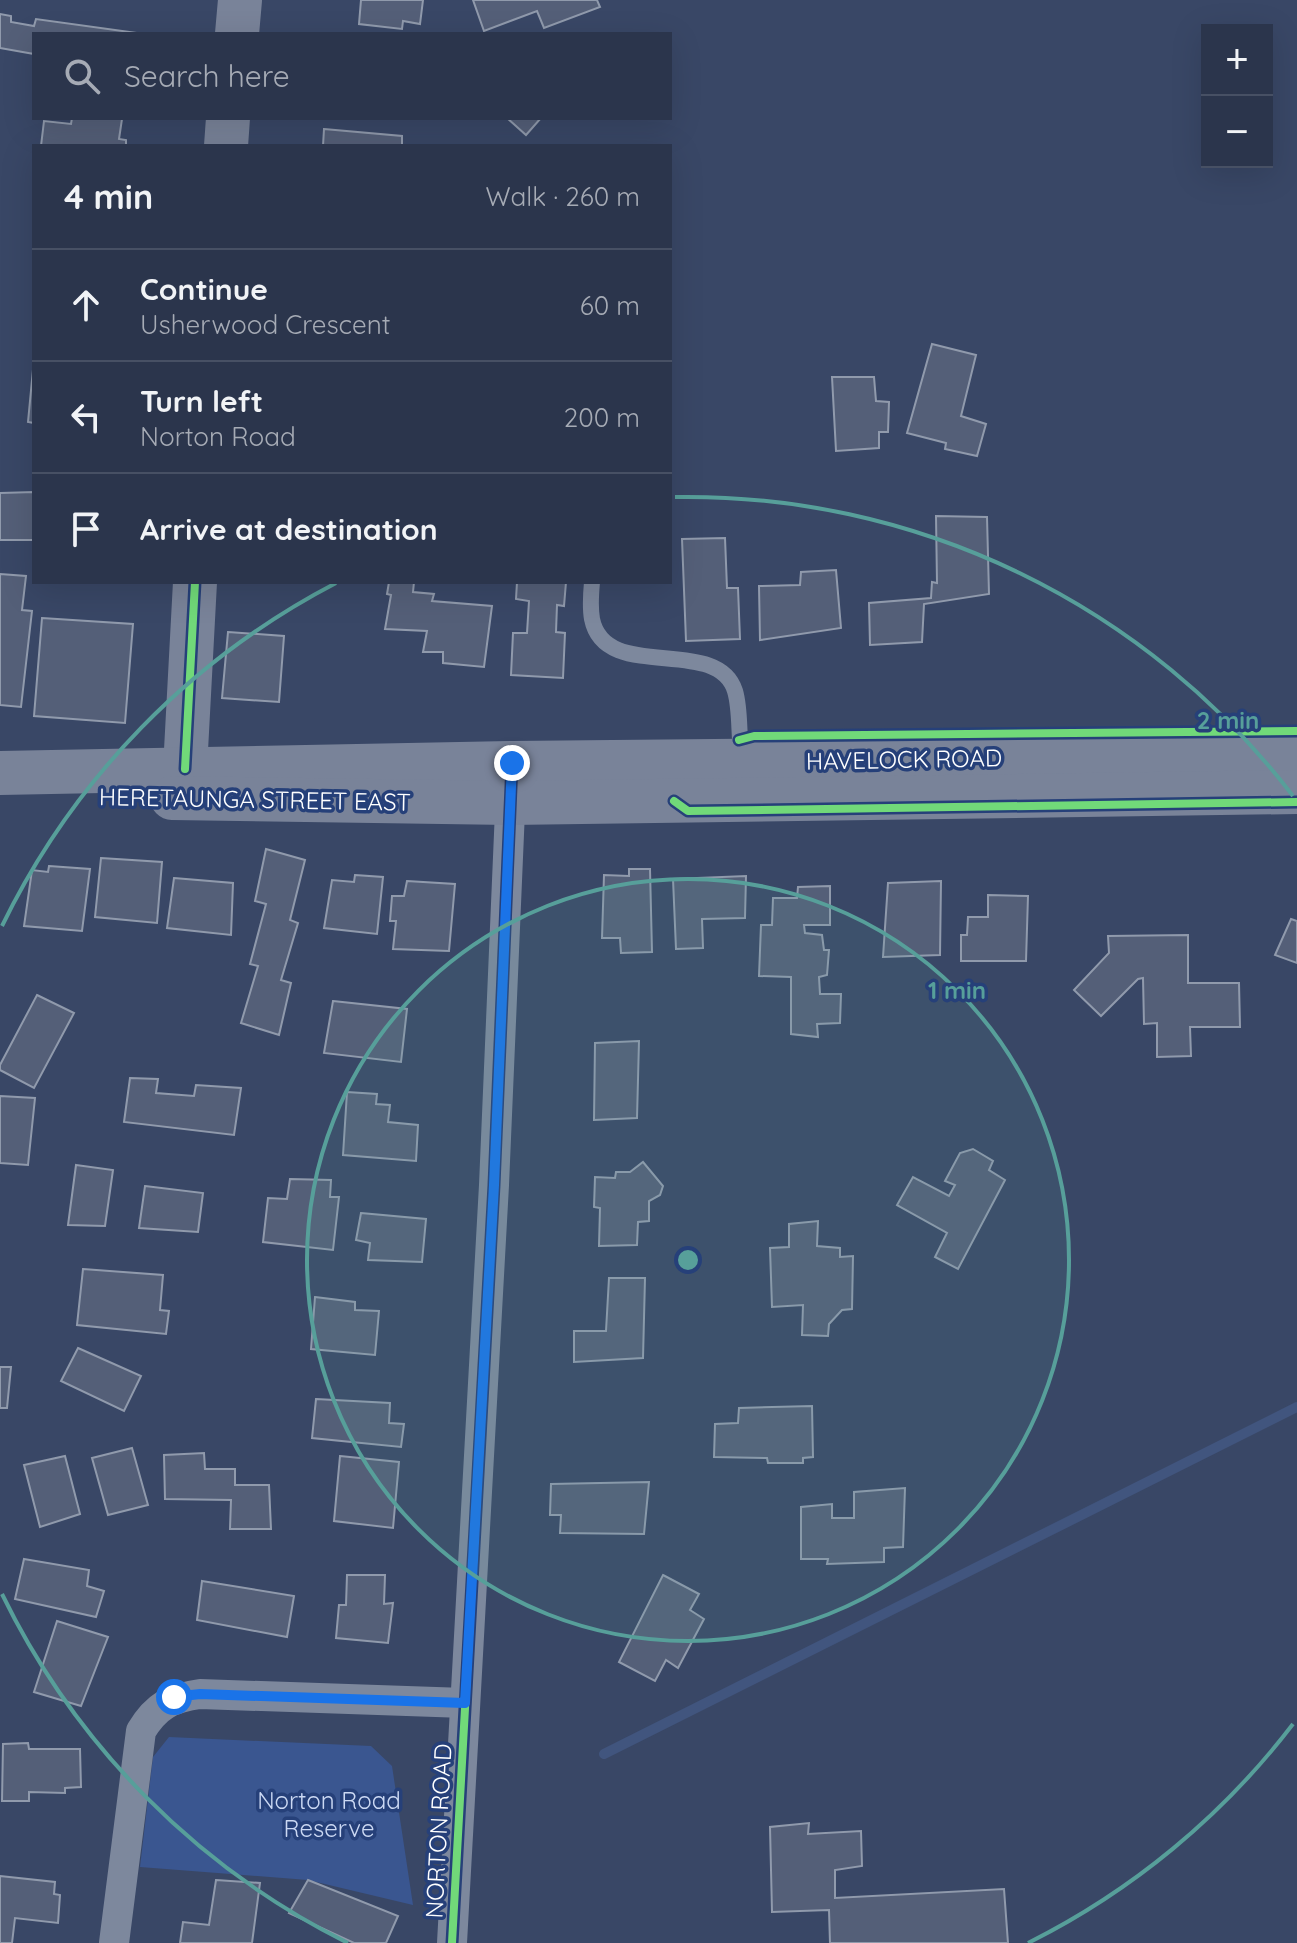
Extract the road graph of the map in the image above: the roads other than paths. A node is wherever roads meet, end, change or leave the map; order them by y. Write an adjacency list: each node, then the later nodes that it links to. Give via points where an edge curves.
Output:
1 (240, 0): 2 (main road)
2 (237, 32)
3 (228, 120): 4 (main road)
4 (226, 144)
5 (195, 584): 8 (main road)
6 (592, 584): 10 (lane, via 592,621 613,647 640,657 696,661 721,672 735,690)
7 (1297, 755): 10 (main road, HAVELOCK ROAD)
8 (185, 769): 9 (main road, HERETAUNGA STREET EAST); 11 (main road, HERETAUNGA STREET EAST)
9 (0, 773)
10 (742, 780): 11 (main road, HAVELOCK ROAD); 12 (main road, HAVELOCK ROAD)
11 (511, 783): 13 (main road, HERETAUNGA STREET EAST); 14 (street, NORTON ROAD)
12 (1297, 792)
13 (0, 795)
14 (465, 1703): 15 (street, via 200,1694 166,1702 141,1731); 16 (street, NORTON ROAD)
15 (114, 1943)
16 (452, 1943)

